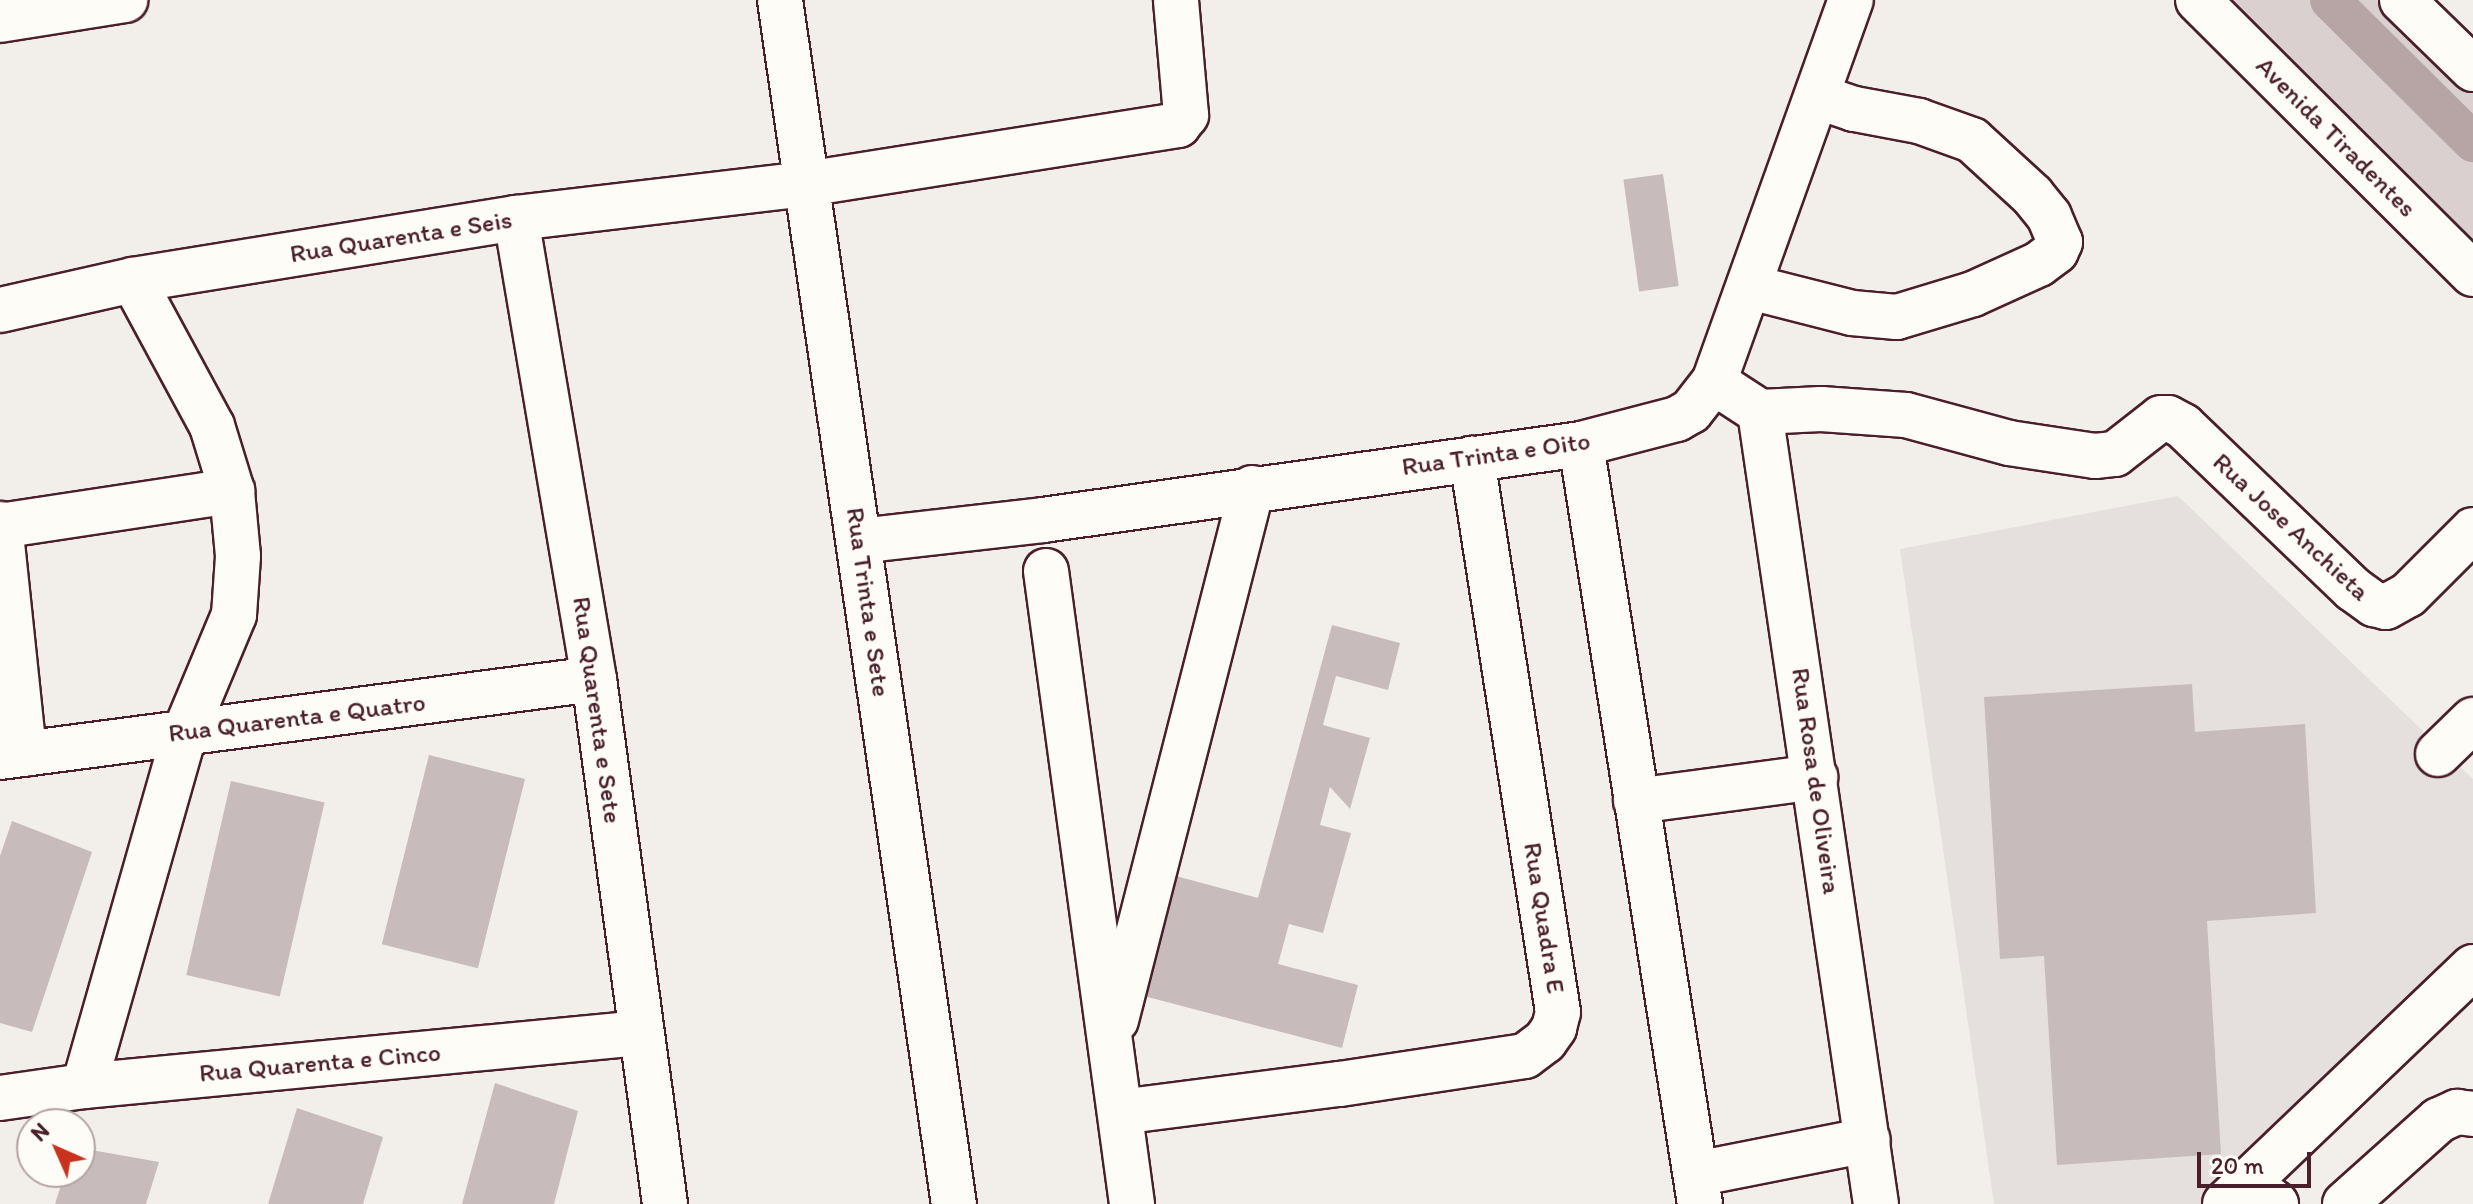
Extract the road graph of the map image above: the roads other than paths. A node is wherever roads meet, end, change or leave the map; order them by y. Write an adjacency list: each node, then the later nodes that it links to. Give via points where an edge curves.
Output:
1 (125, 0): 7 (street)
2 (780, 0): 10 (street, Rua Trinta e Sete)
3 (1176, 0): 10 (street, Rua Quarenta e Seis, via 1186,115 1178,125)
4 (1851, 0): 9 (street, Rua Trinta e Oito)
5 (2198, 0): 12 (street, Avenida Tiradentes)
6 (2402, 0): 8 (street)
7 (0, 20)
8 (2473, 69)
9 (1819, 97): 14 (street, Rua Trinta e Oito); 14 (street, via 1972,140 2032,195 2060,242 2039,264 1959,299 1897,317 1852,313)
10 (806, 184): 11 (street, Rua Quarenta e Seis); 24 (street, Rua Trinta e Sete)
11 (516, 218): 13 (street, Rua Quarenta e Seis); 26 (street, Rua Quarenta e Sete)
12 (2473, 274)
13 (133, 280): 15 (street, Rua Quarenta e Seis); 21 (street, via 212,426)
14 (1750, 287): 16 (street, Rua Trinta e Oito)
15 (0, 310)
16 (1714, 382): 17 (street); 18 (street, Rua Trinta e Oito, via 1691,411 1677,419)
17 (1760, 412): 23 (street, Rua Jose Anchieta, via 1821,409 1906,415 2009,443 2095,456 2115,454 2161,418 2183,426 2374,604 2394,605 2408,595); 31 (street, Rua Rosa de Oliveira)
18 (1581, 444): 19 (street, Rua Trinta e Oito); 32 (street)
19 (1472, 459): 20 (street, Rua Trinta e Oito); 38 (street, Rua Quadra E, via 1558,1012 1554,1028 1525,1056)
20 (1252, 488): 24 (street, Rua Trinta e Oito); 35 (street)
21 (232, 491): 22 (street); 28 (street, via 238,556 234,615)
22 (0, 525): 30 (street)
23 (2473, 530)
24 (859, 541): 44 (street, Rua Trinta e Sete)
25 (1046, 571): 35 (street)
26 (594, 679): 28 (street, Rua Quarenta e Quatro); 34 (street, Rua Quarenta e Sete)
27 (2473, 720): 29 (street)
28 (185, 732): 30 (street, Rua Quarenta e Quatro); 36 (street)
29 (2438, 754)
30 (12, 755)
31 (1815, 777): 32 (street); 40 (street, Rua Rosa de Oliveira)
32 (1636, 801): 41 (street)
33 (2473, 967): 42 (street)
34 (641, 1033): 36 (street, Rua Quarenta e Cinco); 43 (street, Rua Quarenta e Sete)
35 (1111, 1042): 38 (street)
36 (84, 1086): 37 (street, Rua Quarenta e Cinco)
37 (0, 1098)
38 (1120, 1112): 45 (street)
39 (2473, 1114): 47 (street, via 2457,1112 2439,1120)
40 (1868, 1140): 41 (street); 46 (street, Rua Rosa de Oliveira)
41 (1698, 1189)
42 (2249, 1197)
43 (665, 1204)
44 (954, 1204)
45 (1132, 1204)
46 (1876, 1204)
47 (2345, 1204)

